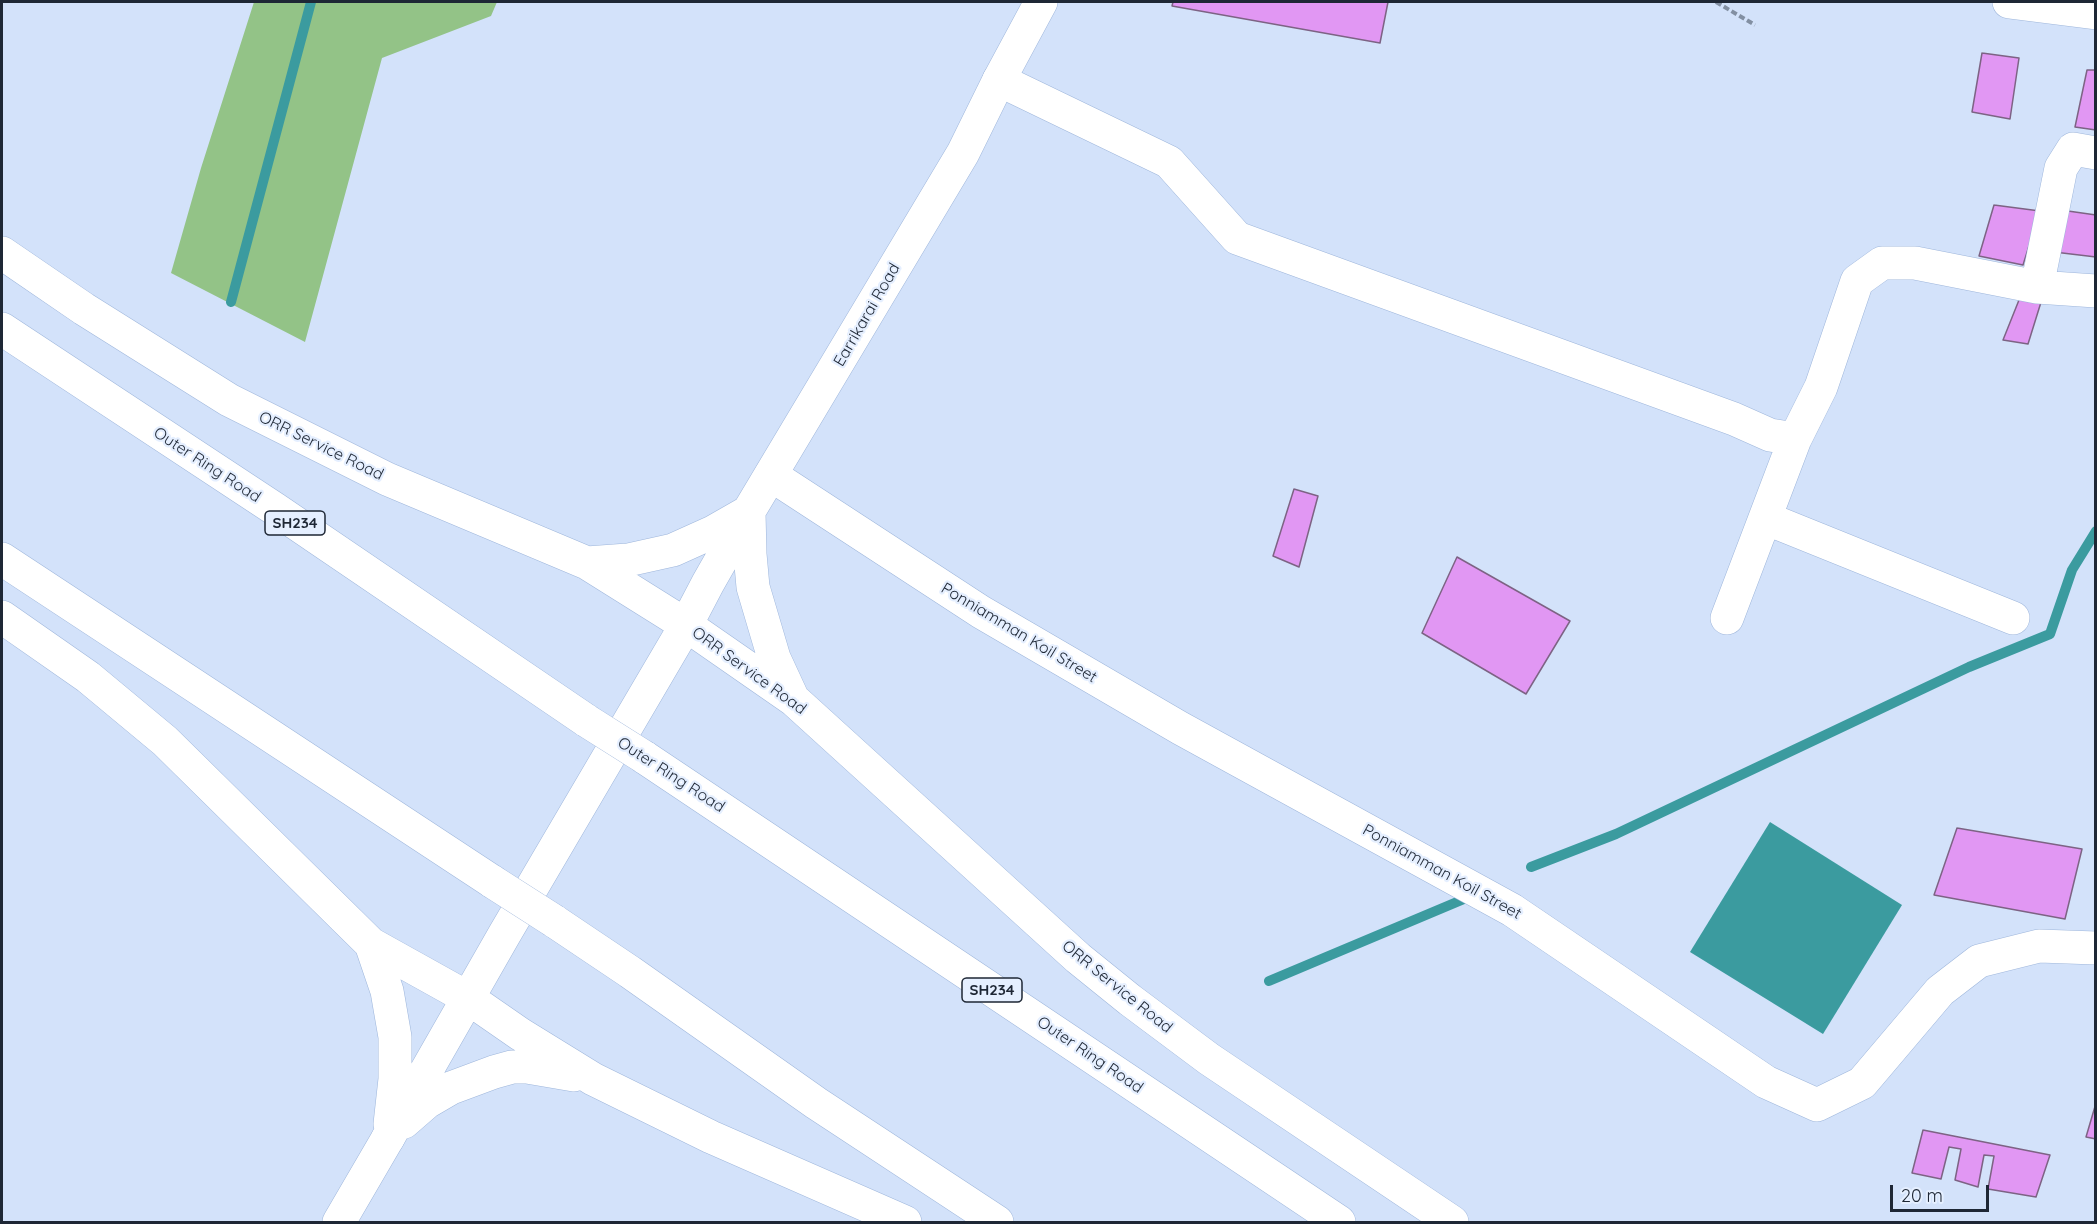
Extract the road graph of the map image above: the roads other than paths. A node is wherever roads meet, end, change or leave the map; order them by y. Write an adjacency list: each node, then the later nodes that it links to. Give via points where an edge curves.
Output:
1 (1041, 2): 4 (main road, Earrikarai Road)
2 (2009, 2): 3 (main road)
3 (2096, 13)
4 (999, 80): 10 (main road, via 1169,162 1237,238 1770,435); 11 (main road, Earrikarai Road, via 963,153)
5 (2096, 153): 7 (main road, via 2073,149 2061,168)
6 (2, 253): 15 (main road, ORR Service Road, via 229,400 387,479)
7 (2037, 287): 8 (main road); 10 (main road, via 1915,263 1882,263 1857,280 1821,387)
8 (2096, 291)
9 (2, 330): 29 (main road, Outer Ring Road / SH234, bridge)
10 (1795, 440): 13 (main road)
11 (771, 475): 12 (main road, Earrikarai Road); 22 (main road, Ponniamman Koil Street, via 981,612 1180,728 1512,910 1766,1082 1817,1105 1862,1083 1940,991 1979,962 2039,946)
12 (749, 511): 15 (main road, via 673,550 628,560); 19 (main road, Earrikarai Road); 20 (main road, via 753,587 774,658)
13 (1765, 518): 17 (main road); 18 (main road)
14 (2, 559): 28 (main road, bridge, via 554,921 816,1103)
15 (587, 563): 19 (main road, ORR Service Road)
16 (2, 617): 21 (main road, via 88,677 165,741)
17 (1727, 618)
18 (2013, 618)
19 (686, 626): 20 (main road, ORR Service Road); 23 (main road, Earrikarai Road)
20 (794, 700): 30 (main road, ORR Service Road, via 1078,958 1130,1000 1209,1059)
21 (371, 944): 23 (main road); 25 (main road, via 387,991 395,1037)
22 (2096, 948)
23 (468, 998): 24 (main road); 25 (main road, Earrikarai Road)
24 (593, 1079): 25 (main road, via 543,1068 494,1072 433,1098); 27 (main road, via 711,1137)
25 (388, 1138): 26 (main road)
26 (339, 1222)
27 (905, 1222)
28 (997, 1222)
29 (1339, 1222)
30 (1452, 1222)

